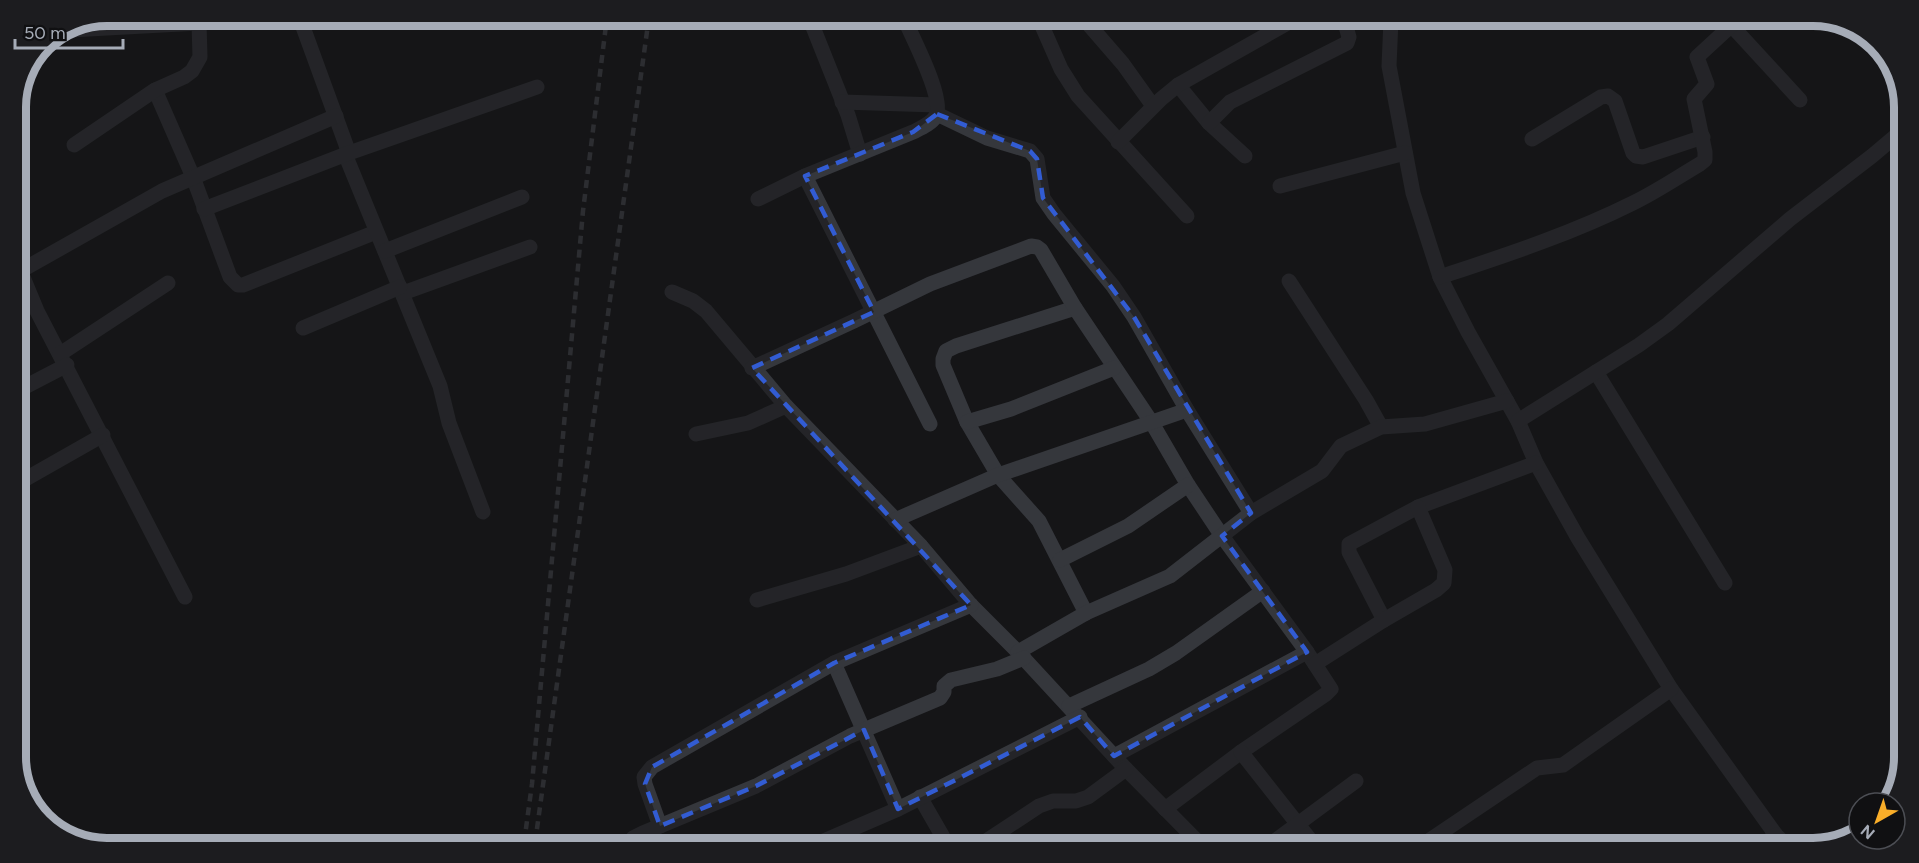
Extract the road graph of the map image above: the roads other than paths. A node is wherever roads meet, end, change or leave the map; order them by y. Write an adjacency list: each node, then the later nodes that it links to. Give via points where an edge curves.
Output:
1 (144, 26): 13 (street)
2 (199, 26): 16 (street, via 197,64 184,77)
3 (303, 26): 21 (street)
4 (812, 26): 18 (street)
5 (908, 26): 20 (street, via 932,80)
6 (1043, 26): 26 (street, via 1057,61 1078,96)
7 (1090, 26): 19 (street)
8 (1282, 26): 14 (street)
9 (1346, 26): 22 (street, via 1349,41 1344,45 1230,102)
10 (1390, 26): 29 (street, via 1389,66)
11 (1730, 26): 23 (street, via 1696,57 1707,84 1694,99)
12 (1736, 26): 17 (street)
13 (84, 29)
14 (1178, 85): 19 (street); 22 (street)
15 (537, 87): 28 (street)
16 (155, 90): 27 (street); 33 (street)
17 (1800, 100)
18 (842, 102): 20 (street); 30 (street)
19 (1153, 106): 26 (street)
20 (937, 109): 30 (street, via 929,123); 59 (street, via 987,138 1030,151 1037,159 1043,198 1113,286)
21 (336, 116): 28 (street); 33 (street)
22 (1209, 123): 31 (street)
23 (1703, 136): 25 (street, via 1636,156 1616,102 1608,96); 43 (street, via 1705,160 1636,202 1535,245)
24 (1893, 138): 55 (street, via 1790,219 1668,324)
25 (1532, 139)
26 (1118, 142): 38 (street)
27 (74, 145)
28 (347, 153): 37 (street); 39 (street)
29 (1405, 153): 34 (street); 43 (street, via 1413,193)
30 (860, 154): 32 (street)
31 (1245, 156)
32 (806, 176): 36 (street); 50 (street)
33 (193, 177): 37 (street); 42 (street)
34 (1280, 186)
35 (522, 197): 41 (street)
36 (758, 199)
37 (204, 209): 39 (street, via 230,277 238,285)
38 (1187, 216)
39 (376, 232): 41 (street)
40 (530, 247): 47 (street)
41 (385, 251): 47 (street)
42 (26, 263)
43 (1440, 277): 57 (street)
44 (1289, 281): 64 (street)
45 (168, 283): 52 (street)
46 (26, 287): 52 (street)
47 (402, 290): 51 (street); 72 (street)
48 (672, 292): 53 (street, via 706,311)
49 (1075, 308): 50 (street, via 1041,250 1034,246 940,279); 54 (street); 61 (street, via 946,351 944,365)
50 (874, 312): 53 (street); 63 (street)
51 (303, 328)
52 (63, 359): 56 (street); 66 (street)
53 (752, 368): 58 (street)
54 (1114, 368): 61 (street); 62 (street)
55 (1596, 372): 60 (street); 78 (street)
56 (26, 384)
57 (1507, 400): 60 (street); 64 (street, via 1425,424)
58 (786, 406): 65 (street, via 748,423); 74 (street)
59 (1187, 410): 62 (street); 73 (street)
60 (1518, 421): 67 (street)
61 (967, 422): 68 (street)
62 (1152, 423): 68 (street); 70 (street)
63 (930, 424)
64 (1381, 427): 73 (street, via 1341,446 1322,471)
65 (696, 434)
66 (103, 435): 69 (street); 80 (street)
67 (1536, 463): 71 (street); 88 (street)
68 (998, 475): 74 (street); 77 (street, via 1039,521)
69 (26, 479)
70 (1188, 485): 75 (street); 77 (street, via 1128,526)
71 (1418, 507): 84 (street, via 1445,570 1444,583); 84 (street, via 1354,540 1348,548)
72 (483, 512)
73 (1251, 513): 75 (street)
74 (895, 520): 76 (street)
75 (1222, 536): 79 (street); 83 (street, via 1170,576)
76 (921, 546): 81 (street, via 846,574); 82 (street)
77 (1060, 560): 83 (street)
78 (1725, 583)
79 (1263, 591): 86 (street); 89 (street, via 1176,653)
80 (185, 597)
81 (757, 600)
82 (971, 605): 85 (street); 87 (street)
83 (1086, 613): 85 (street)
84 (1384, 620): 86 (street)
85 (1021, 655): 89 (street); 90 (street, via 997,669 951,680 940,698)
86 (1311, 658): 91 (street, via 1330,692); 92 (street)
87 (834, 663): 90 (street); 99 (street, via 651,767 644,777 645,784)
88 (1671, 689): 100 (street); 108 (street, via 1563,765 1537,768)
89 (1075, 711): 92 (street); 95 (street)
90 (864, 730): 97 (street); 99 (street, via 756,786)
91 (1241, 752): 96 (street); 98 (street)
92 (1114, 756): 93 (street)
93 (1125, 769): 96 (street); 104 (street, via 1088,797 1039,806)
94 (1356, 781): 98 (street)
95 (920, 798): 97 (street); 103 (street)
96 (1165, 808): 105 (street)
97 (898, 809): 102 (street)
98 (1297, 823): 106 (street); 107 (street)
99 (660, 826): 101 (street)
100 (1776, 835): 109 (street); 110 (street)
101 (633, 838)
102 (831, 838)
103 (943, 838)
104 (991, 838)
105 (1193, 838)
106 (1278, 838)
107 (1309, 838)
108 (1433, 838)
109 (1772, 838)
110 (1779, 838)

